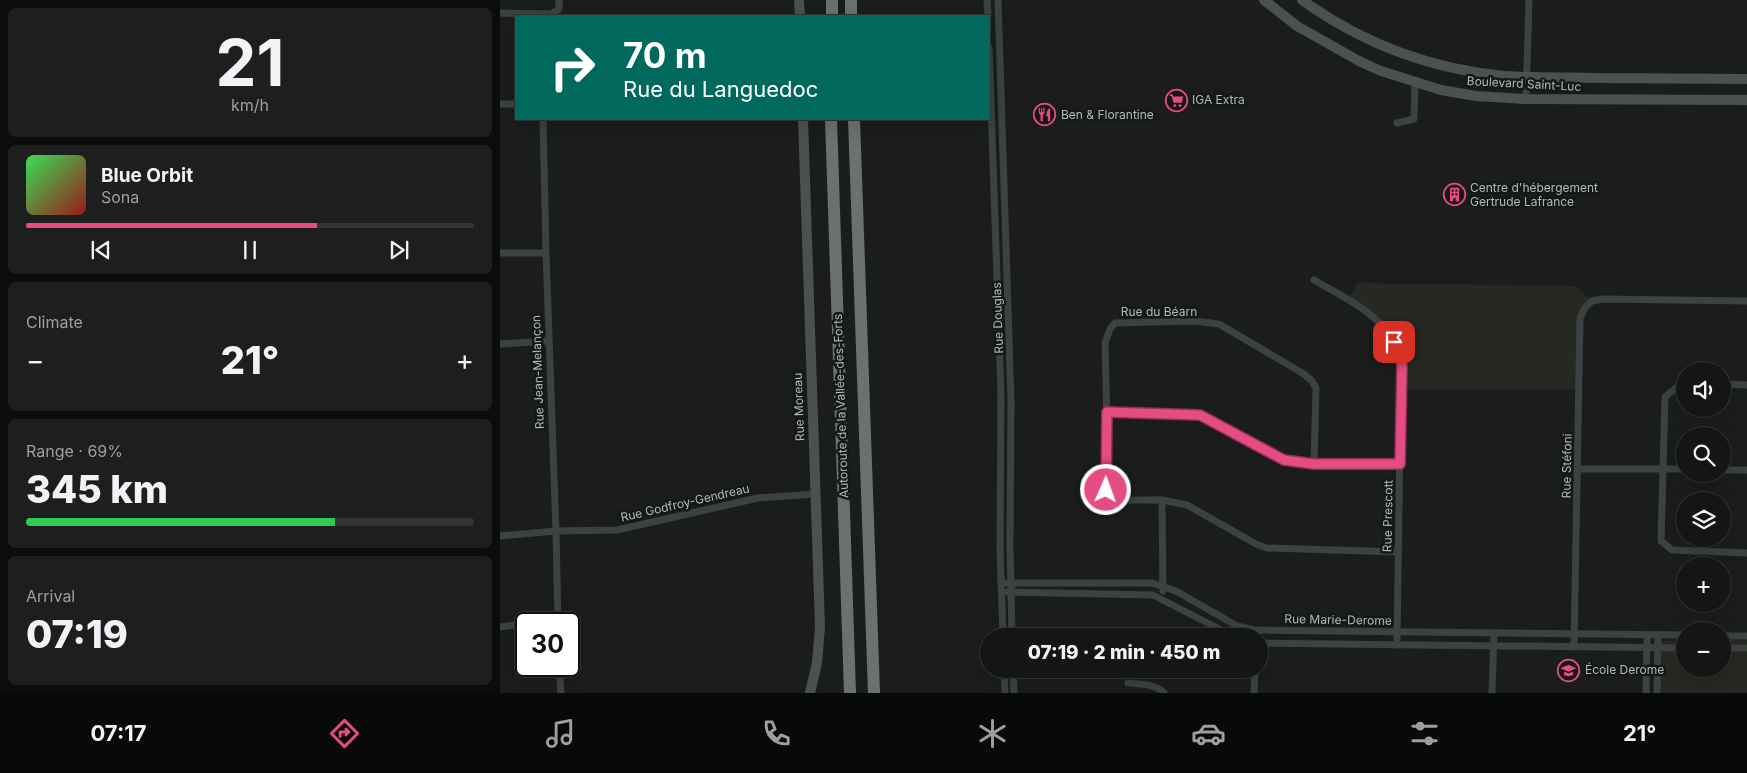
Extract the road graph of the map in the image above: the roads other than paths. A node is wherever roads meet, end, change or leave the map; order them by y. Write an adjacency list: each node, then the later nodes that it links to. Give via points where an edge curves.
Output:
1 (559, 0): 10 (street, via 559,9 550,14)
2 (799, 0): 11 (street)
3 (832, 0): 12 (highway)
4 (851, 0): 13 (highway)
5 (987, 0): 14 (street)
6 (998, 0): 52 (street, Rue Douglas, via 1011,401)
7 (1264, 0): 18 (street, Boulevard Saint-Luc, via 1330,46 1381,71)
8 (1302, 0): 16 (street, Boulevard Saint-Luc, via 1340,26 1411,58 1466,71)
9 (1529, 0): 16 (street)
10 (500, 13)
11 (800, 15)
12 (832, 15)
13 (851, 15)
14 (988, 15)
15 (990, 77): 51 (street, Rue Douglas, via 1001,392)
16 (1527, 77): 17 (street, Boulevard Saint-Luc); 19 (street)
17 (1747, 79)
18 (1414, 82): 19 (street, Boulevard Saint-Luc, via 1476,96); 27 (street, via 1414,119)
19 (1526, 99): 20 (street, Boulevard Saint-Luc)
20 (1747, 100)
21 (500, 104): 22 (street)
22 (515, 104)
23 (544, 120): 29 (street, Rue Jean-Melançon)
24 (803, 120): 45 (street, Rue Moreau)
25 (831, 120): 89 (highway, Autoroute de la Vallée-des-Forts)
26 (854, 120): 90 (highway, Autoroute de la Vallée-des-Forts)
27 (1397, 123)
28 (500, 253): 29 (street)
29 (546, 253): 32 (street, Rue Jean-Melançon)
30 (1314, 280): 39 (street, Rue Prescott, via 1364,310 1394,342 1402,365)
31 (1747, 301): 40 (street, Rue Stéfoni, via 1592,301 1580,318)
32 (548, 341): 33 (street); 47 (street, Rue Jean-Melançon)
33 (500, 344)
34 (1731, 384): 35 (street)
35 (1747, 385)
36 (1676, 388): 41 (street, via 1665,397)
37 (1107, 412): 38 (street, via 1200,415 1284,460); 38 (street, Rue du Béarn, via 1105,343 1115,323 1183,321 1219,324 1312,381 1317,400); 46 (street, Rue du Béarn, via 1108,495 1118,500)
38 (1314, 464): 39 (street)
39 (1400, 464): 49 (street, Rue Prescott)
40 (1578, 469): 41 (street); 67 (street, Rue Stéfoni)
41 (1663, 469): 42 (street); 50 (street, via 1661,540 1672,550)
42 (1676, 469)
43 (1731, 470): 44 (street)
44 (1747, 470)
45 (815, 494): 47 (street, Rue Godfroy-Gendreau, via 758,498 617,530); 88 (street, Rue Moreau, via 819,644)
46 (1162, 500): 49 (street, Rue du Béarn, via 1187,504 1268,548); 53 (street)
47 (556, 531): 48 (street, Rue Godfroy-Gendreau); 57 (street, Rue Jean-Melançon)
48 (500, 536)
49 (1399, 552): 64 (street, Rue Prescott)
50 (1747, 553)
51 (1001, 583): 52 (street, Rue Marie-Derome); 54 (street, Rue Douglas)
52 (1010, 583): 53 (street, Rue Marie-Derome); 55 (street, Rue Douglas)
53 (1162, 586): 56 (street); 63 (street, Rue Marie-Derome)
54 (1001, 592): 55 (street); 60 (street, Rue Douglas)
55 (1011, 592): 56 (street, via 1153,595); 61 (street, Rue Douglas)
56 (1163, 598): 62 (street)
57 (558, 612)
58 (515, 625): 59 (street)
59 (500, 626)
60 (1003, 628)
61 (1012, 628)
62 (1218, 628)
63 (1242, 628)
64 (1398, 632): 65 (street, Rue Marie-Derome); 66 (street, Rue Marie-Derome); 74 (street, Rue Prescott)
65 (1268, 633)
66 (1494, 633): 67 (street, Rue Marie-Derome); 75 (street)
67 (1575, 634): 68 (street, Rue Marie-Derome); 76 (street, Rue Stéfoni)
68 (1647, 635): 69 (street, Rue Marie-Derome); 77 (street)
69 (1658, 635): 70 (street, Rue Marie-Derome); 78 (street)
70 (1676, 635)
71 (1731, 636): 72 (street)
72 (1747, 636)
73 (1268, 643): 74 (street, Rue Marie-Derome)
74 (1397, 645): 75 (street, Rue Marie-Derome)
75 (1493, 646): 76 (street, Rue Marie-Derome); 95 (street)
76 (1574, 647): 77 (street, Rue Marie-Derome)
77 (1647, 647): 78 (street, Rue Marie-Derome); 96 (street)
78 (1658, 648): 79 (street, Rue Marie-Derome); 97 (street)
79 (1676, 648)
80 (1731, 648): 81 (street)
81 (1747, 648)
82 (560, 677): 87 (street)
83 (1004, 678): 91 (street)
84 (1013, 678): 92 (street)
85 (1255, 678): 94 (street)
86 (1128, 683): 93 (street)
87 (561, 693)
88 (810, 693)
89 (850, 693)
90 (874, 693)
91 (1005, 693)
92 (1014, 693)
93 (1164, 693)
94 (1254, 693)
95 (1492, 693)
96 (1646, 693)
97 (1657, 693)

